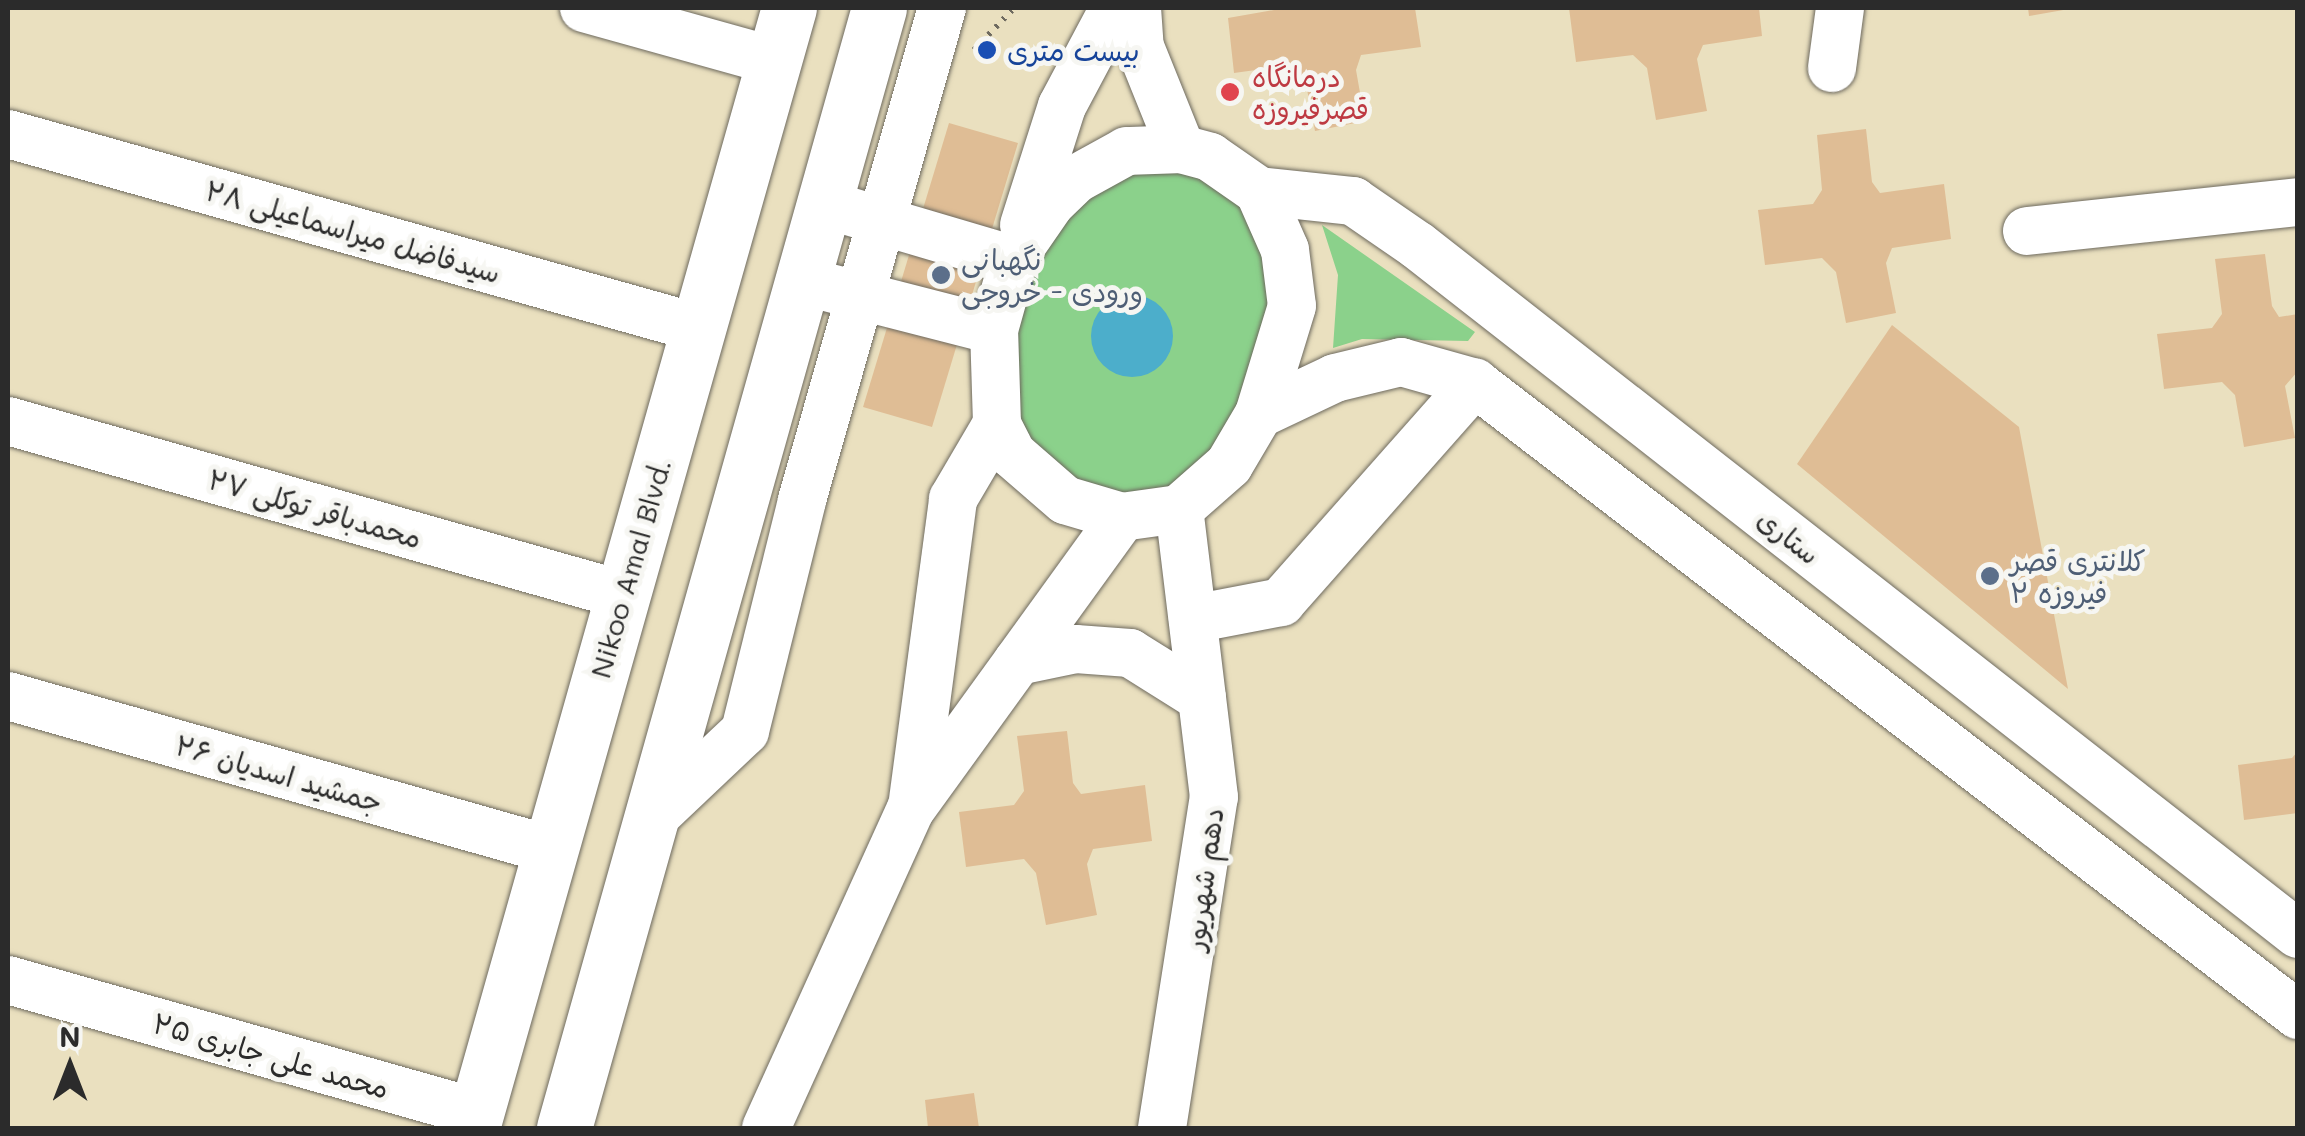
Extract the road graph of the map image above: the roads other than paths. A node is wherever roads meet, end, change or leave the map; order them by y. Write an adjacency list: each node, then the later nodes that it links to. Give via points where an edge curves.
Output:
1 (584, 8): 8 (street)
2 (788, 8): 8 (main road, Nikoo Amal Blvd.)
3 (879, 8): 14 (main road)
4 (942, 8): 15 (street)
5 (1114, 8): 17 (street, via 1062,106)
6 (1137, 8): 11 (street, via 1140,47)
7 (1840, 8): 9 (street)
8 (774, 60): 20 (main road, Nikoo Amal Blvd.)
9 (1832, 68)
10 (8, 134): 20 (street, سیدفاضل میراسماعیلی ۲۸)
11 (1181, 148): 12 (street, via 1210,157); 17 (street, via 1126,151 1076,179)
12 (1258, 192): 23 (street, via 1292,278 1278,364); 36 (street, ستاری, via 1353,201 1417,244)
13 (2298, 202): 16 (street)
14 (824, 204): 15 (street); 18 (main road)
15 (879, 220): 17 (street); 19 (street)
16 (2027, 231)
17 (1014, 258): 21 (street)
18 (802, 281): 19 (street); 34 (main road)
19 (861, 296): 21 (street); 34 (street, via 745,732)
20 (698, 328): 28 (main road, Nikoo Amal Blvd.)
21 (994, 330): 25 (street)
22 (1475, 383): 23 (street, via 1401,362 1335,378); 29 (street, via 1281,602); 38 (street)
23 (1259, 414): 26 (street, via 1228,465)
24 (8, 421): 28 (street, محمدباقر توکلی ۲۷)
25 (996, 424): 27 (street, via 1012,454 1047,489); 33 (street, via 953,498)
26 (1179, 509): 27 (street); 29 (street, دهم شهریور)
27 (1122, 517): 30 (street)
28 (623, 594): 35 (main road, Nikoo Amal Blvd.)
29 (1192, 619): 32 (street, دهم شهریور)
30 (1018, 662): 32 (street, via 1076,649 1130,653); 33 (street)
31 (8, 696): 35 (street, جمشید اسدیان ۲۶)
32 (1202, 698): 42 (street, دهم شهریور, via 1214,797)
33 (911, 809): 41 (street)
34 (651, 820): 40 (main road)
35 (551, 850): 39 (main road, Nikoo Amal Blvd.)
36 (2298, 934)
37 (8, 980): 39 (street, محمد علی جابری ۲۵)
38 (2298, 1015)
39 (474, 1121)
40 (564, 1128)
41 (766, 1128)
42 (1162, 1128)

